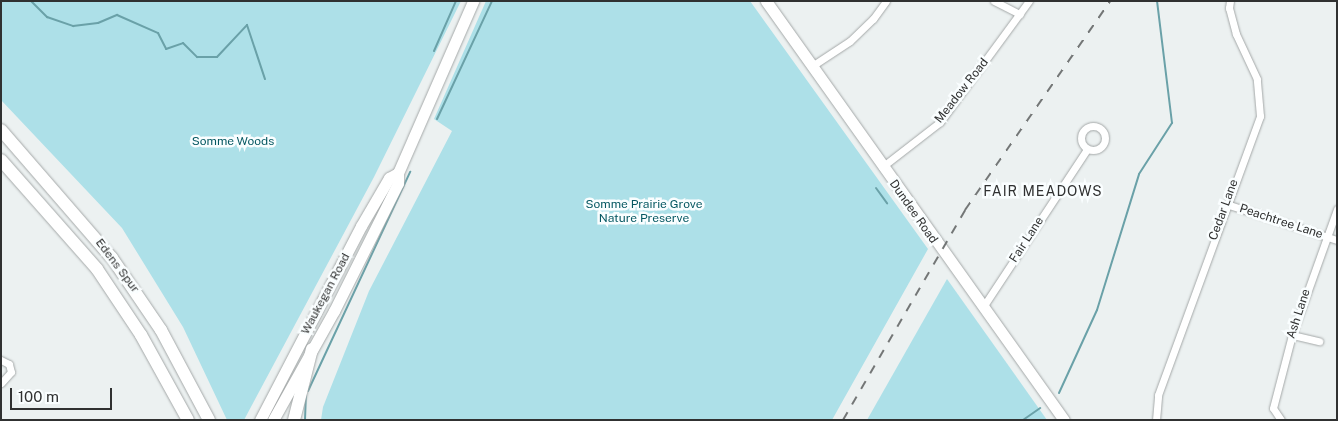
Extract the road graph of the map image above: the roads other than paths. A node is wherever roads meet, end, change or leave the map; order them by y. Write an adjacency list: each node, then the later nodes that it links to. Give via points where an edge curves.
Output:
1 (473, 1): 13 (main road, Waukegan Road)
2 (766, 1): 8 (main road, Dundee Road)
3 (886, 1): 8 (street, via 850,41)
4 (994, 1): 7 (street)
5 (1029, 1): 7 (street, Meadow Road)
6 (1230, 1): 14 (street, Cedar Lane, via 1236,34 1257,79 1261,100 1260,116)
7 (1020, 14): 12 (street, Meadow Road, via 940,122)
8 (812, 66): 12 (main road, Dundee Road)
9 (1, 130): 25 (highway, Edens Spur, via 112,258 161,330)
10 (1087, 149): 18 (street, Fair Lane)
11 (1, 160): 24 (highway, Edens Spur, via 112,291)
12 (882, 167): 18 (main road, Dundee Road)
13 (398, 173): 21 (main road, Waukegan Road, via 398,183); 26 (main road, Waukegan Road, via 389,178 361,226)
14 (1226, 204): 16 (street, Peachtree Lane); 30 (street, Cedar Lane, via 1158,395)
15 (1337, 209): 16 (street, Ash Lane)
16 (1325, 236): 17 (street, Peachtree Lane); 19 (street, Ash Lane)
17 (1337, 240)
18 (983, 307): 29 (main road, Dundee Road)
19 (1292, 335): 20 (street); 31 (street, Ash Lane, via 1273,408)
20 (1319, 341)
21 (312, 349): 27 (main road, Waukegan Road); 28 (highway)
22 (1, 360): 23 (street, via 8,364 11,372)
23 (1, 383)
24 (188, 420)
25 (209, 420)
26 (260, 420)
27 (272, 420)
28 (294, 420)
29 (1064, 420)
30 (1156, 420)
31 (1280, 420)

